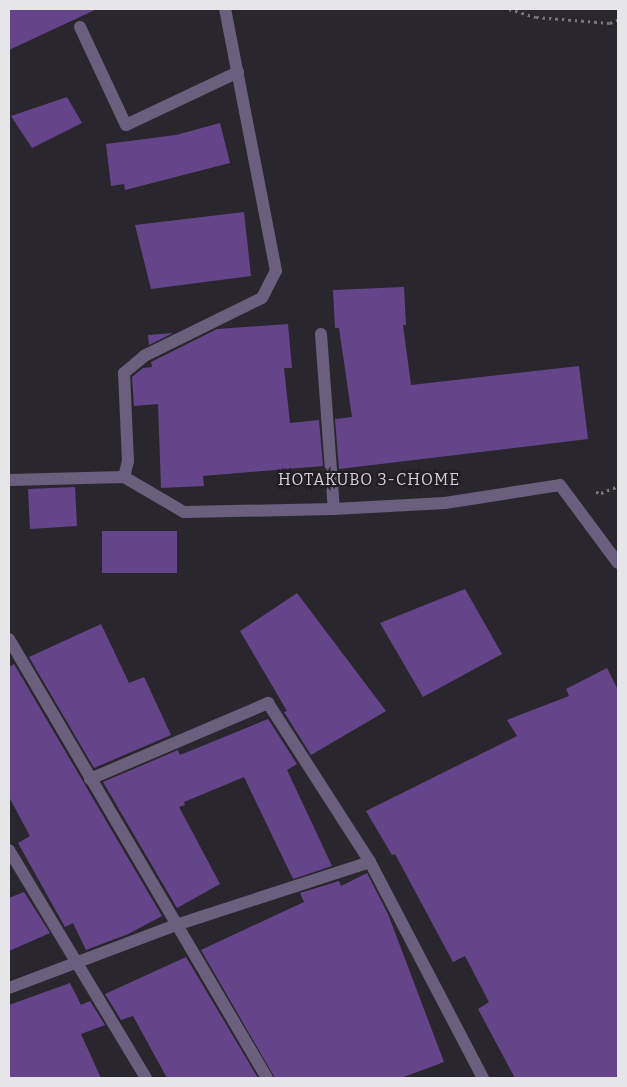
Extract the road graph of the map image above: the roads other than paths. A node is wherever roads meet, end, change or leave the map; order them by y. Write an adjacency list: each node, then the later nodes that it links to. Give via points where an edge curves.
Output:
1 (225, 9): 3 (street)
2 (80, 27): 3 (street, via 126,125)
3 (238, 72): 5 (street, via 276,271 262,298 144,356 124,373 128,461)
4 (321, 334): 7 (street)
5 (124, 477): 6 (street); 7 (street, via 184,512)
6 (9, 480)
7 (334, 509): 8 (street, via 445,503 560,485)
8 (618, 564)
9 (9, 639): 10 (street)
10 (90, 779): 12 (street, via 268,703); 13 (street)
11 (9, 850): 14 (street)
12 (370, 862): 13 (street); 18 (street)
13 (176, 926): 14 (street); 17 (street)
14 (78, 962): 15 (street); 16 (street)
15 (9, 988)
16 (146, 1078)
17 (267, 1078)
18 (483, 1078)

